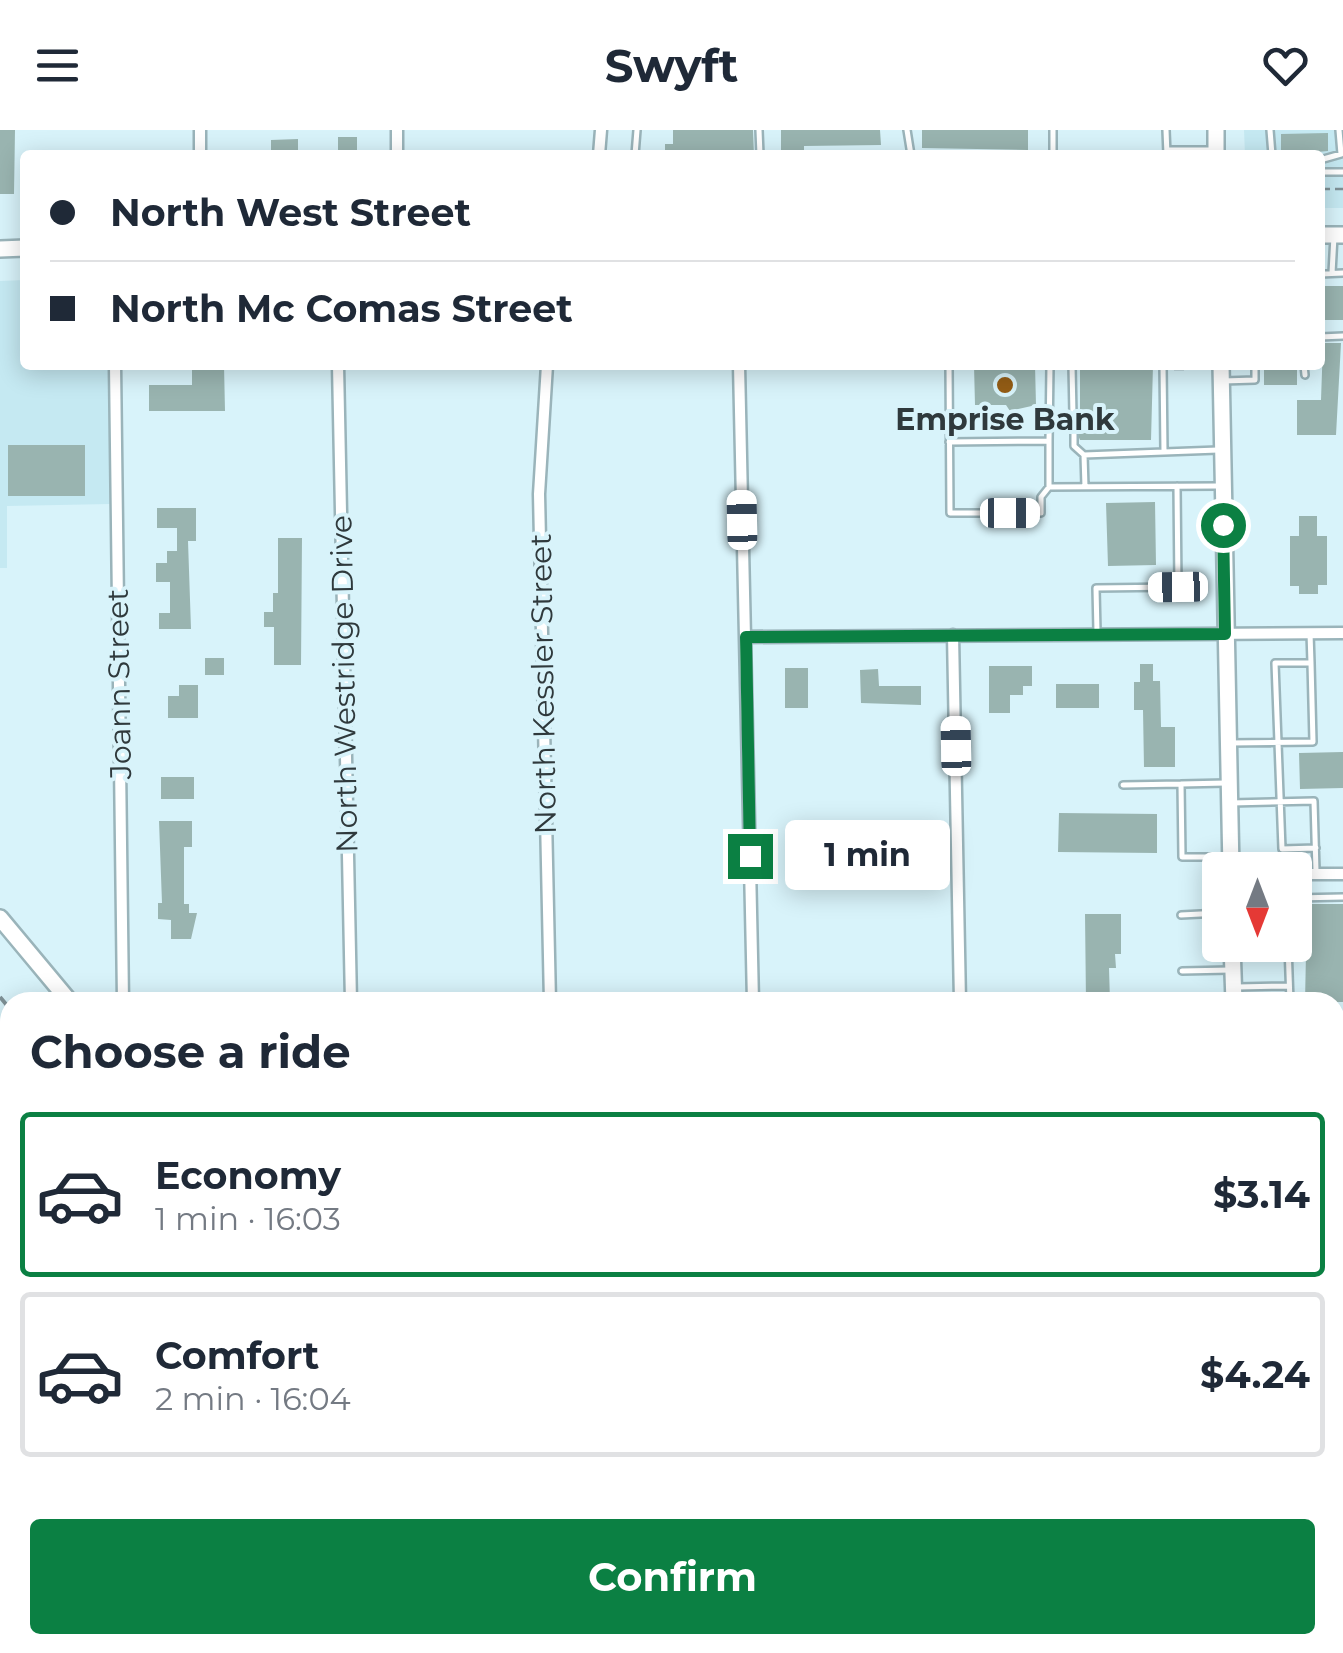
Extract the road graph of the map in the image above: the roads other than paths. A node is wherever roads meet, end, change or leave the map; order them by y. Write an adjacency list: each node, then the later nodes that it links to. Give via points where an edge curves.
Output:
1 (1339, 130): 2 (lane, via 1341,154)
2 (1325, 160)
3 (1332, 235): 4 (lane)
4 (1332, 273): 5 (lane); 6 (lane)
5 (1343, 273)
6 (1325, 274)
7 (116, 370): 61 (street, Joann Street)
8 (338, 370): 62 (street, North Westridge Drive)
9 (547, 370): 63 (street, North Kessler Street, via 539,494)
10 (739, 370): 35 (street)
11 (949, 370): 22 (lane)
12 (1050, 370): 21 (lane)
13 (1072, 370): 19 (lane)
14 (1163, 370): 24 (lane)
15 (1254, 370): 17 (lane, via 1255,380)
16 (1304, 370): 18 (lane)
17 (1221, 373): 23 (main road)
18 (1305, 375)
19 (1074, 416)
20 (1074, 434): 25 (lane, via 1074,446)
21 (1050, 441): 22 (lane); 28 (lane)
22 (949, 442): 28 (lane, via 950,513 1041,513)
23 (1222, 450): 24 (lane); 27 (main road)
24 (1164, 452): 25 (lane)
25 (1084, 455): 29 (lane)
26 (1178, 486): 27 (lane); 29 (lane); 32 (lane, via 1178,587 1096,588)
27 (1222, 486): 33 (main road)
28 (1049, 487): 29 (lane)
29 (1084, 487)
30 (1310, 633): 31 (street); 33 (street); 36 (lane)
31 (1343, 633)
32 (1096, 634): 33 (street); 34 (street)
33 (1225, 634): 38 (main road)
34 (953, 635): 35 (street); 65 (street)
35 (746, 637): 64 (street)
36 (1311, 663): 37 (lane, via 1313,742); 37 (lane, via 1275,663)
37 (1278, 742): 38 (lane); 42 (lane)
38 (1228, 743): 39 (main road)
39 (1229, 783): 40 (lane); 43 (main road)
40 (1181, 784): 41 (lane); 46 (lane, via 1182,857)
41 (1123, 785)
42 (1280, 802): 43 (lane); 44 (lane, via 1282,848); 44 (lane, via 1314,800)
43 (1229, 803): 45 (main road)
44 (1316, 848): 48 (lane)
45 (1231, 852)
46 (1202, 860)
47 (1312, 874): 48 (street)
48 (1316, 874): 49 (street)
49 (1343, 874)
50 (1343, 897): 51 (lane)
51 (1312, 898)
52 (1202, 913): 53 (lane)
53 (1181, 914)
54 (0, 918): 60 (main road)
55 (1233, 962): 57 (main road)
56 (1289, 962): 59 (lane)
57 (1233, 970): 58 (lane); 66 (main road)
58 (1182, 971)
59 (1290, 986): 67 (lane); 68 (lane)
60 (62, 992)
61 (123, 992)
62 (351, 992)
63 (550, 992)
64 (754, 992)
65 (960, 992)
66 (1234, 992)
67 (1253, 992)
68 (1290, 992)

